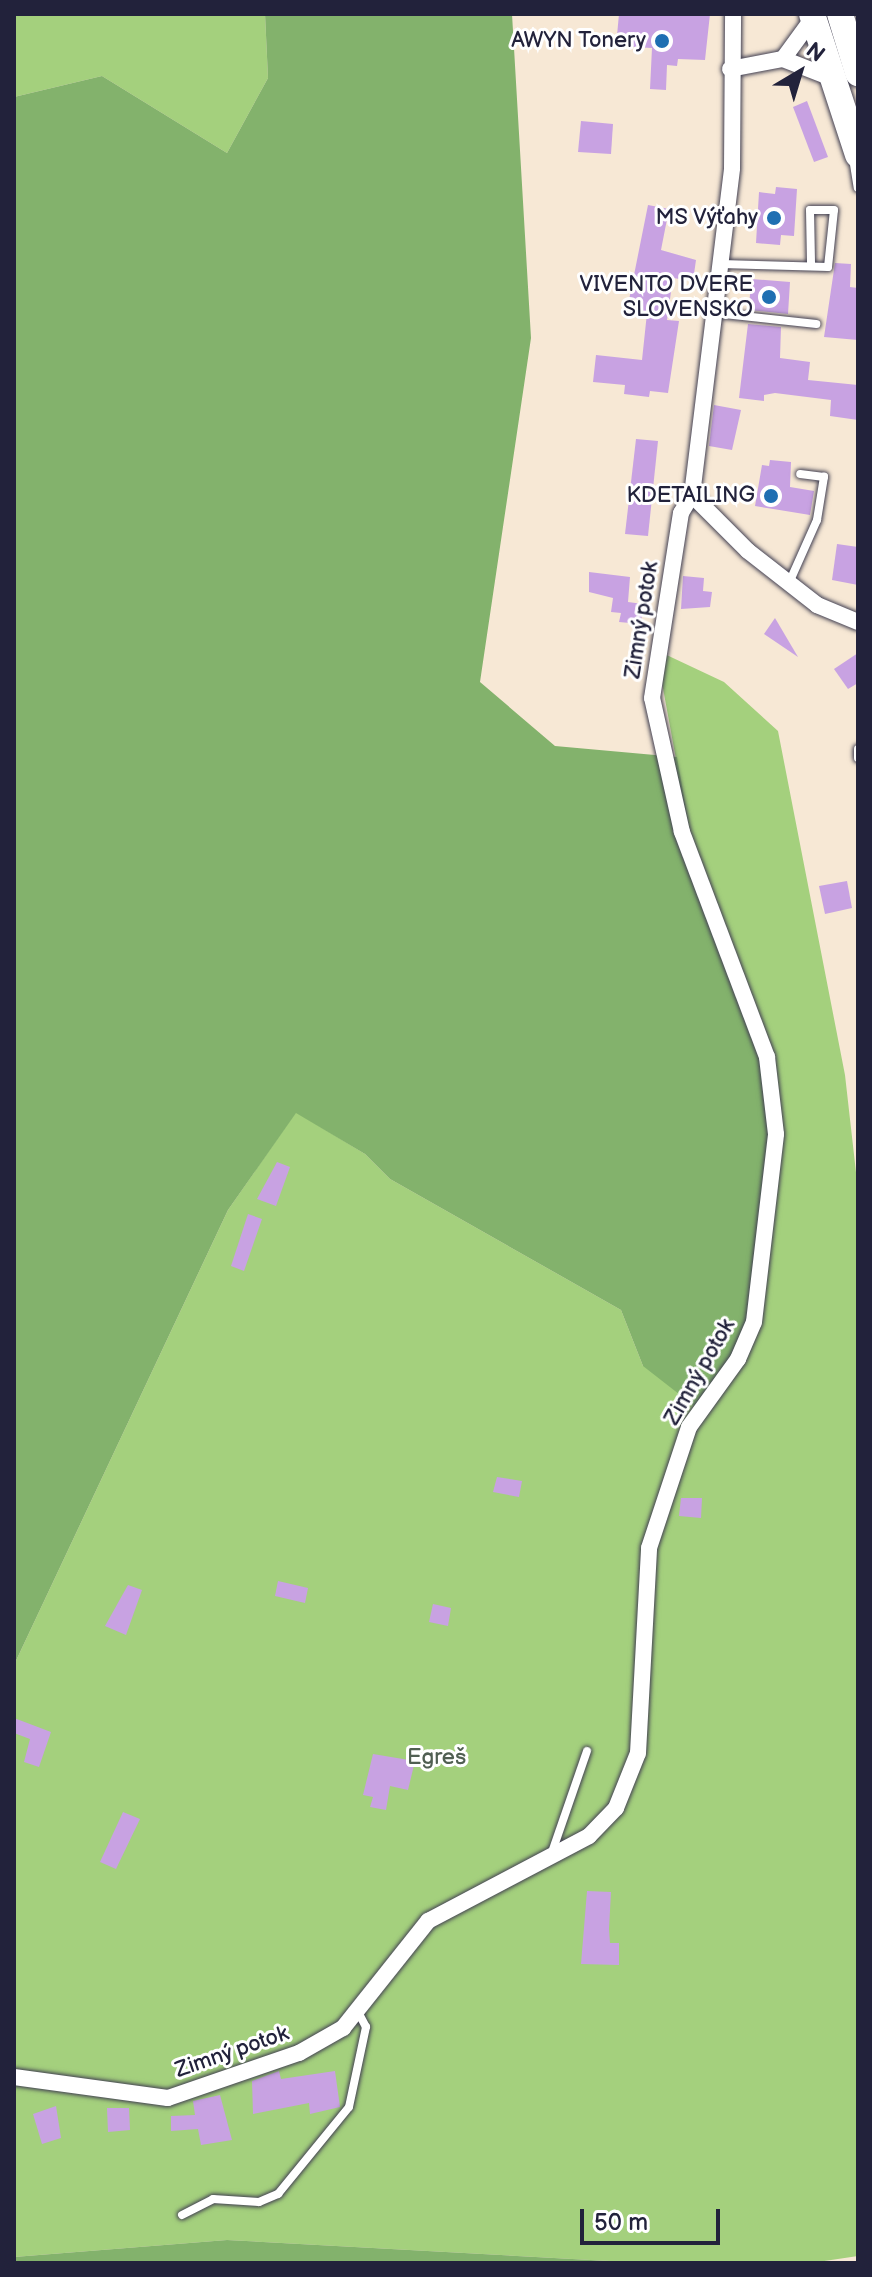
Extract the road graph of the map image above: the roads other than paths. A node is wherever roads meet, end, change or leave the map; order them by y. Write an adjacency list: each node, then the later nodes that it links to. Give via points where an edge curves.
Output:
1 (733, 14): 5 (street, Zimný potok)
2 (840, 14): 6 (main road)
3 (812, 16): 4 (street); 7 (main road)
4 (783, 59): 5 (street); 7 (street)
5 (730, 69): 11 (street, Zimný potok, via 733,155)
6 (858, 73)
7 (829, 77): 8 (main road)
8 (848, 130): 9 (main road); 10 (lane)
9 (858, 155)
10 (858, 188)
11 (721, 264): 12 (lane); 13 (street, Zimný potok)
12 (811, 264): 12 (lane, via 828,267 834,210 810,210)
13 (715, 313): 14 (lane); 16 (street, Zimný potok)
14 (816, 324)
15 (800, 474): 17 (lane, via 824,477 817,520)
16 (692, 495): 17 (street); 22 (street, Zimný potok, via 681,513 652,698 682,832 767,1057 776,1134 754,1322 738,1359 689,1427 649,1548 638,1753 616,1808 589,1836)
17 (789, 583): 18 (street, via 817,605)
18 (858, 622)
19 (858, 749): 20 (lane)
20 (858, 758)
21 (587, 1751): 22 (lane)
22 (550, 1856): 23 (street, Zimný potok, via 428,1921)
23 (358, 2012): 24 (street, Zimný potok, via 343,2028 299,2053 168,2098); 25 (lane, via 366,2027 349,2107 286,2185 259,2202 213,2199)
24 (14, 2077)
25 (182, 2215)

